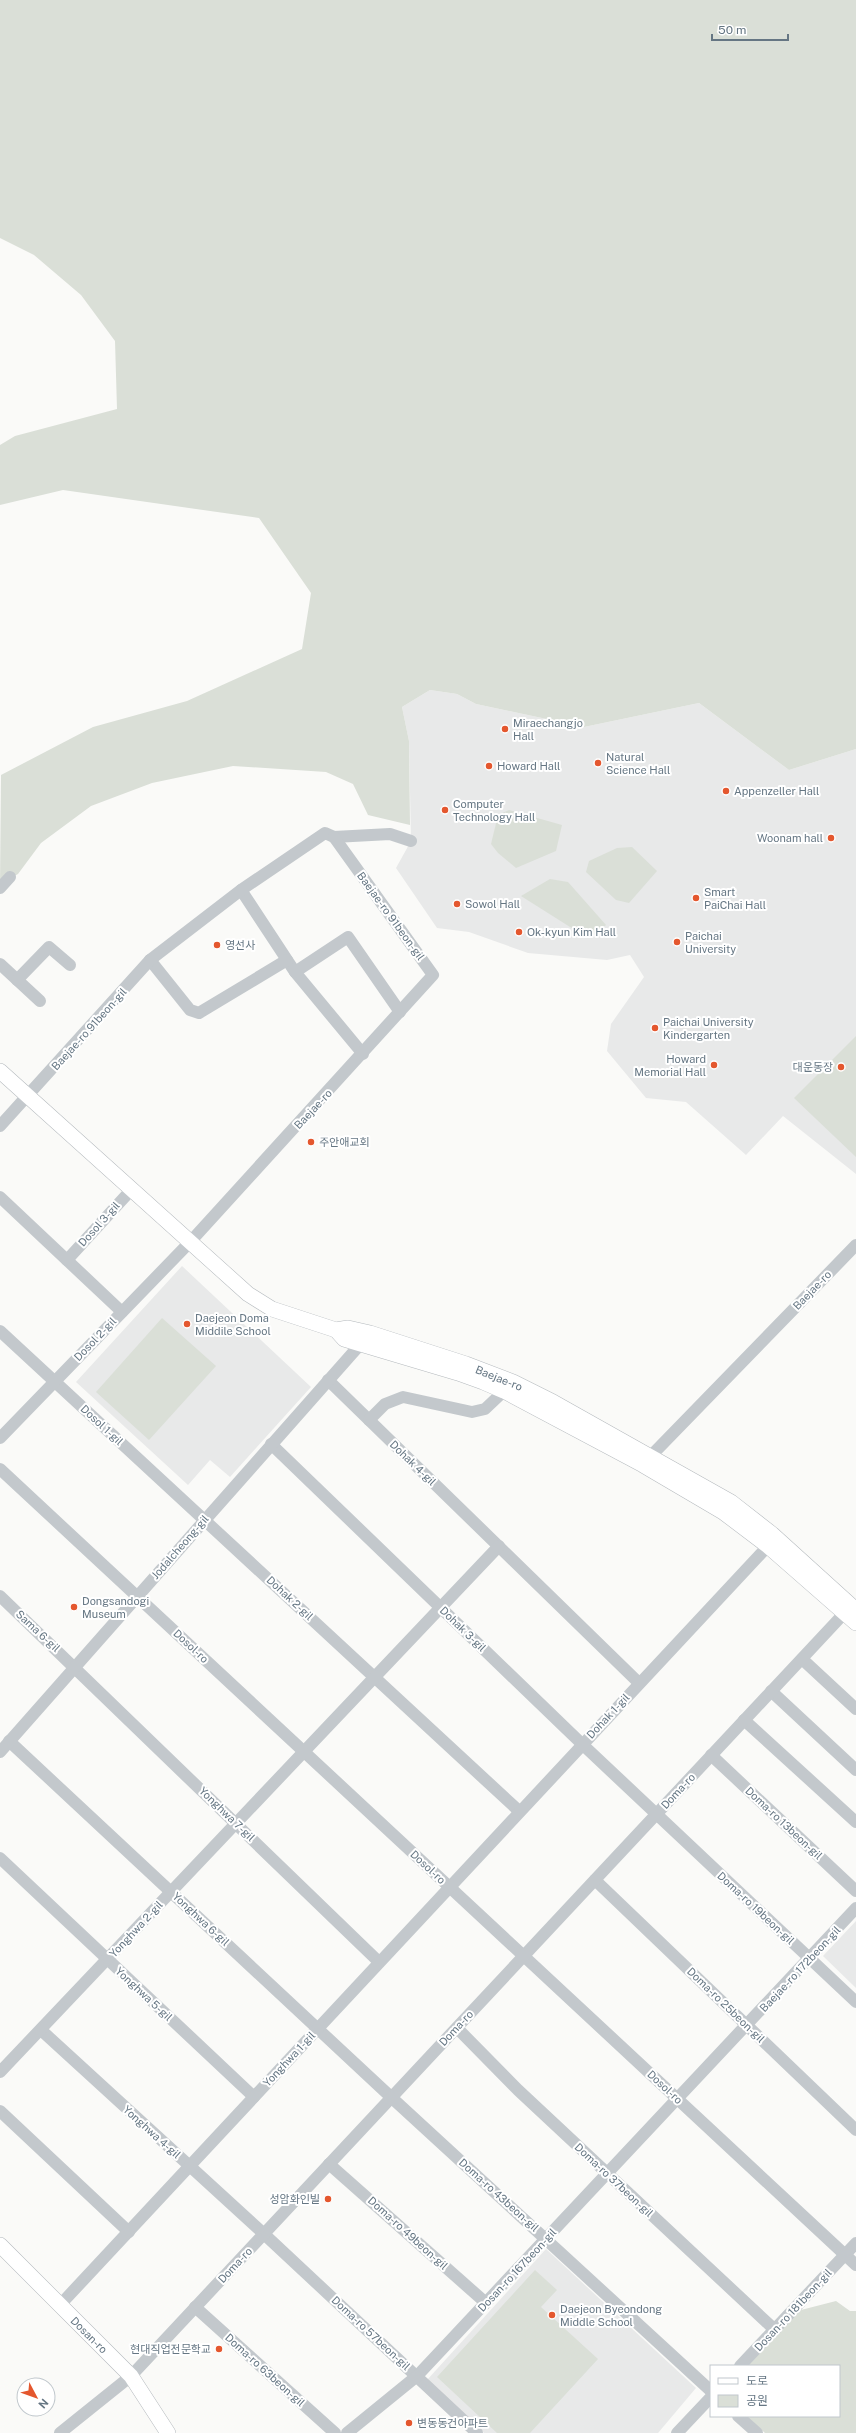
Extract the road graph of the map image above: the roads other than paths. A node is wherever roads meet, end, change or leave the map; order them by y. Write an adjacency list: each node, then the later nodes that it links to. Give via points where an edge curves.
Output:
1 (334, 837): 2 (street, Baejae-ro 91beon-gil, via 390,834); 5 (street, Baejae-ro 91beon-gil, via 325,833); 11 (street, Baejae-ro 91beon-gil)
2 (411, 841)
3 (10, 877): 4 (street)
4 (0, 888)
5 (241, 890): 6 (street, Baejae-ro 91beon-gil); 7 (street)
6 (150, 960): 7 (street, via 190,1010 199,1013); 17 (street, Baejae-ro 91beon-gil)
7 (287, 960): 10 (street)
8 (0, 964): 12 (street)
9 (70, 965): 12 (street, via 49,947)
10 (295, 972): 14 (street, via 348,937); 15 (street)
11 (434, 975): 14 (street, Baejae-ro)
12 (17, 980): 13 (street)
13 (40, 1001)
14 (400, 1012): 15 (street, Baejae-ro)
15 (363, 1054): 21 (street, Baejae-ro)
16 (0, 1071): 17 (main road, Baejae-ro)
17 (29, 1097): 18 (street, Baejae-ro 91beon-gil); 19 (main road, Baejae-ro)
18 (0, 1126)
19 (132, 1188): 21 (main road, Baejae-ro); 23 (street, Dosol 3-gil)
20 (0, 1197): 23 (street)
21 (191, 1241): 24 (street, Dosol 2-gil); 26 (main road, Baejae-ro, via 248,1294 272,1309 336,1330 348,1328)
22 (856, 1245): 34 (street, Baejae-ro)
23 (67, 1260): 24 (street)
24 (122, 1312): 28 (street, Dosol 2-gil)
25 (0, 1331): 28 (street, Dosol 1-gil)
26 (365, 1338): 27 (street, Jodalcheong-gil); 29 (main road, Baejae-ro); 30 (main road, Baejae-ro, via 506,1380)
27 (328, 1380): 31 (street, Dohak 4-gil); 33 (street, Jodalcheong-gil)
28 (55, 1382): 32 (street, Dosol 2-gil); 37 (street, Dosol 1-gil)
29 (504, 1391): 30 (main road, Baejae-ro); 31 (street, via 486,1409 472,1412 403,1398 385,1404)
30 (551, 1408): 34 (main road, Baejae-ro)
31 (369, 1420): 38 (street, Dohak 4-gil)
32 (0, 1438)
33 (271, 1444): 37 (street, Jodalcheong-gil); 43 (street, Dohak 3-gil)
34 (646, 1460): 36 (main road, Baejae-ro)
35 (0, 1469): 40 (street, Dosol-ro)
36 (727, 1507): 39 (main road, Baejae-ro); 42 (main road, Baejae-ro, via 772,1534)
37 (204, 1520): 40 (street, Jodalcheong-gil); 47 (street, Dohak 2-gil)
38 (499, 1546): 43 (street); 48 (street, Dohak 4-gil)
39 (768, 1546): 42 (main road, Baejae-ro); 48 (street, Dohak 1-gil)
40 (137, 1596): 46 (street, Jodalcheong-gil); 55 (street, Dosol-ro)
41 (1, 1598): 46 (street, Sama 6-gil)
42 (852, 1607): 44 (main road, Baejae-ro); 45 (street, Doma-ro)
43 (441, 1608): 47 (street); 53 (street, Dohak 3-gil)
44 (856, 1623)
45 (802, 1658): 49 (street, Doma-ro); 50 (street)
46 (75, 1667): 52 (street, Jodalcheong-gil); 61 (street, Yonghwa 7-gil)
47 (375, 1676): 55 (street); 58 (street, Dohak 2-gil)
48 (639, 1683): 53 (street, Dohak 1-gil)
49 (771, 1691): 51 (street, Doma-ro); 57 (street)
50 (856, 1709)
51 (744, 1720): 56 (street, Doma-ro); 60 (street)
52 (10, 1741): 54 (street, Jodalcheong-gil); 66 (street, Yonghwa 6-gil)
53 (582, 1744): 58 (street, Dohak 1-gil); 59 (street, Dohak 3-gil)
54 (0, 1752)
55 (304, 1752): 61 (street, Yonghwa 2-gil); 64 (street, Dosol-ro)
56 (711, 1755): 59 (street, Doma-ro); 65 (street, Doma-ro 13beon-gil)
57 (856, 1770)
58 (519, 1811): 64 (street, Dohak 1-gil)
59 (656, 1814): 63 (street, Doma-ro); 69 (street, Doma-ro 19beon-gil)
60 (856, 1822)
61 (236, 1823): 66 (street, Yonghwa 2-gil); 71 (street, Yonghwa 7-gil)
62 (0, 1858): 70 (street, Yonghwa 5-gil)
63 (595, 1880): 68 (street, Doma-ro); 73 (street, Doma-ro 25beon-gil)
64 (449, 1887): 68 (street, Dosol-ro); 71 (street, Yonghwa 1-gil)
65 (856, 1891)
66 (171, 1892): 70 (street, Yonghwa 2-gil); 74 (street, Yonghwa 6-gil)
67 (856, 1908): 69 (street, Baejae-ro 172beon-gil)
68 (524, 1956): 75 (street, Doma-ro); 80 (street, Dosol-ro)
69 (809, 1958): 72 (street, Doma-ro 19beon-gil); 73 (street, Baejae-ro 172beon-gil)
70 (107, 1959): 76 (street, Yonghwa 2-gil); 78 (street, Yonghwa 5-gil)
71 (379, 1962): 74 (street, Yonghwa 1-gil)
72 (856, 2002)
73 (746, 2025): 80 (street, Baejae-ro 172beon-gil); 82 (street, Doma-ro 25beon-gil)
74 (318, 2028): 78 (street, Yonghwa 1-gil); 79 (street, Yonghwa 6-gil)
75 (456, 2028): 79 (street, Doma-ro); 85 (street, Doma-ro 37beon-gil)
76 (41, 2030): 77 (street, Yonghwa 2-gil); 84 (street, Yonghwa 4-gil)
77 (0, 2072)
78 (254, 2097): 84 (street, Yonghwa 1-gil)
79 (392, 2098): 83 (street, Doma-ro); 88 (street, Doma-ro 43beon-gil)
80 (678, 2099): 85 (street, Dosan-ro 167beon-gil); 91 (street, Dosol-ro)
81 (0, 2111): 86 (street)
82 (856, 2130)
83 (330, 2164): 87 (street, Doma-ro); 93 (street, Doma-ro 49beon-gil)
84 (190, 2166): 86 (street, Yonghwa 1-gil); 87 (street, Yonghwa 4-gil)
85 (607, 2173): 88 (street, Dosan-ro 167beon-gil); 96 (street, Doma-ro 37beon-gil)
86 (128, 2232): 94 (street, Yonghwa 1-gil)
87 (264, 2234): 95 (street, Doma-ro); 99 (street, Doma-ro 57beon-gil)
88 (546, 2239): 93 (street, Dosan-ro 167beon-gil); 100 (street, Doma-ro 43beon-gil)
89 (856, 2243): 91 (street, Dosan-ro 181beon-gil)
90 (0, 2245): 94 (main road, Dosan-ro)
91 (845, 2255): 92 (street, Dosol-ro); 96 (street, Dosan-ro 181beon-gil)
92 (856, 2265)
93 (486, 2303): 99 (street, Dosan-ro 167beon-gil)
94 (60, 2305): 98 (main road, Dosan-ro)
95 (195, 2307): 98 (street, Doma-ro); 106 (street, Doma-ro 63beon-gil)
96 (774, 2330): 97 (street, Dosan-ro 181beon-gil)
97 (741, 2365)
98 (131, 2376): 104 (street, Doma-ro); 105 (main road, Dosan-ro)
99 (417, 2376): 107 (street, Dosan-ro 167beon-gil); 108 (street, Doma-ro 57beon-gil)
100 (710, 2390)
101 (710, 2398): 103 (street)
102 (739, 2417): 109 (street)
103 (682, 2431)
104 (60, 2433)
105 (168, 2433)
106 (335, 2433)
107 (347, 2433)
108 (477, 2433)
109 (756, 2433)

